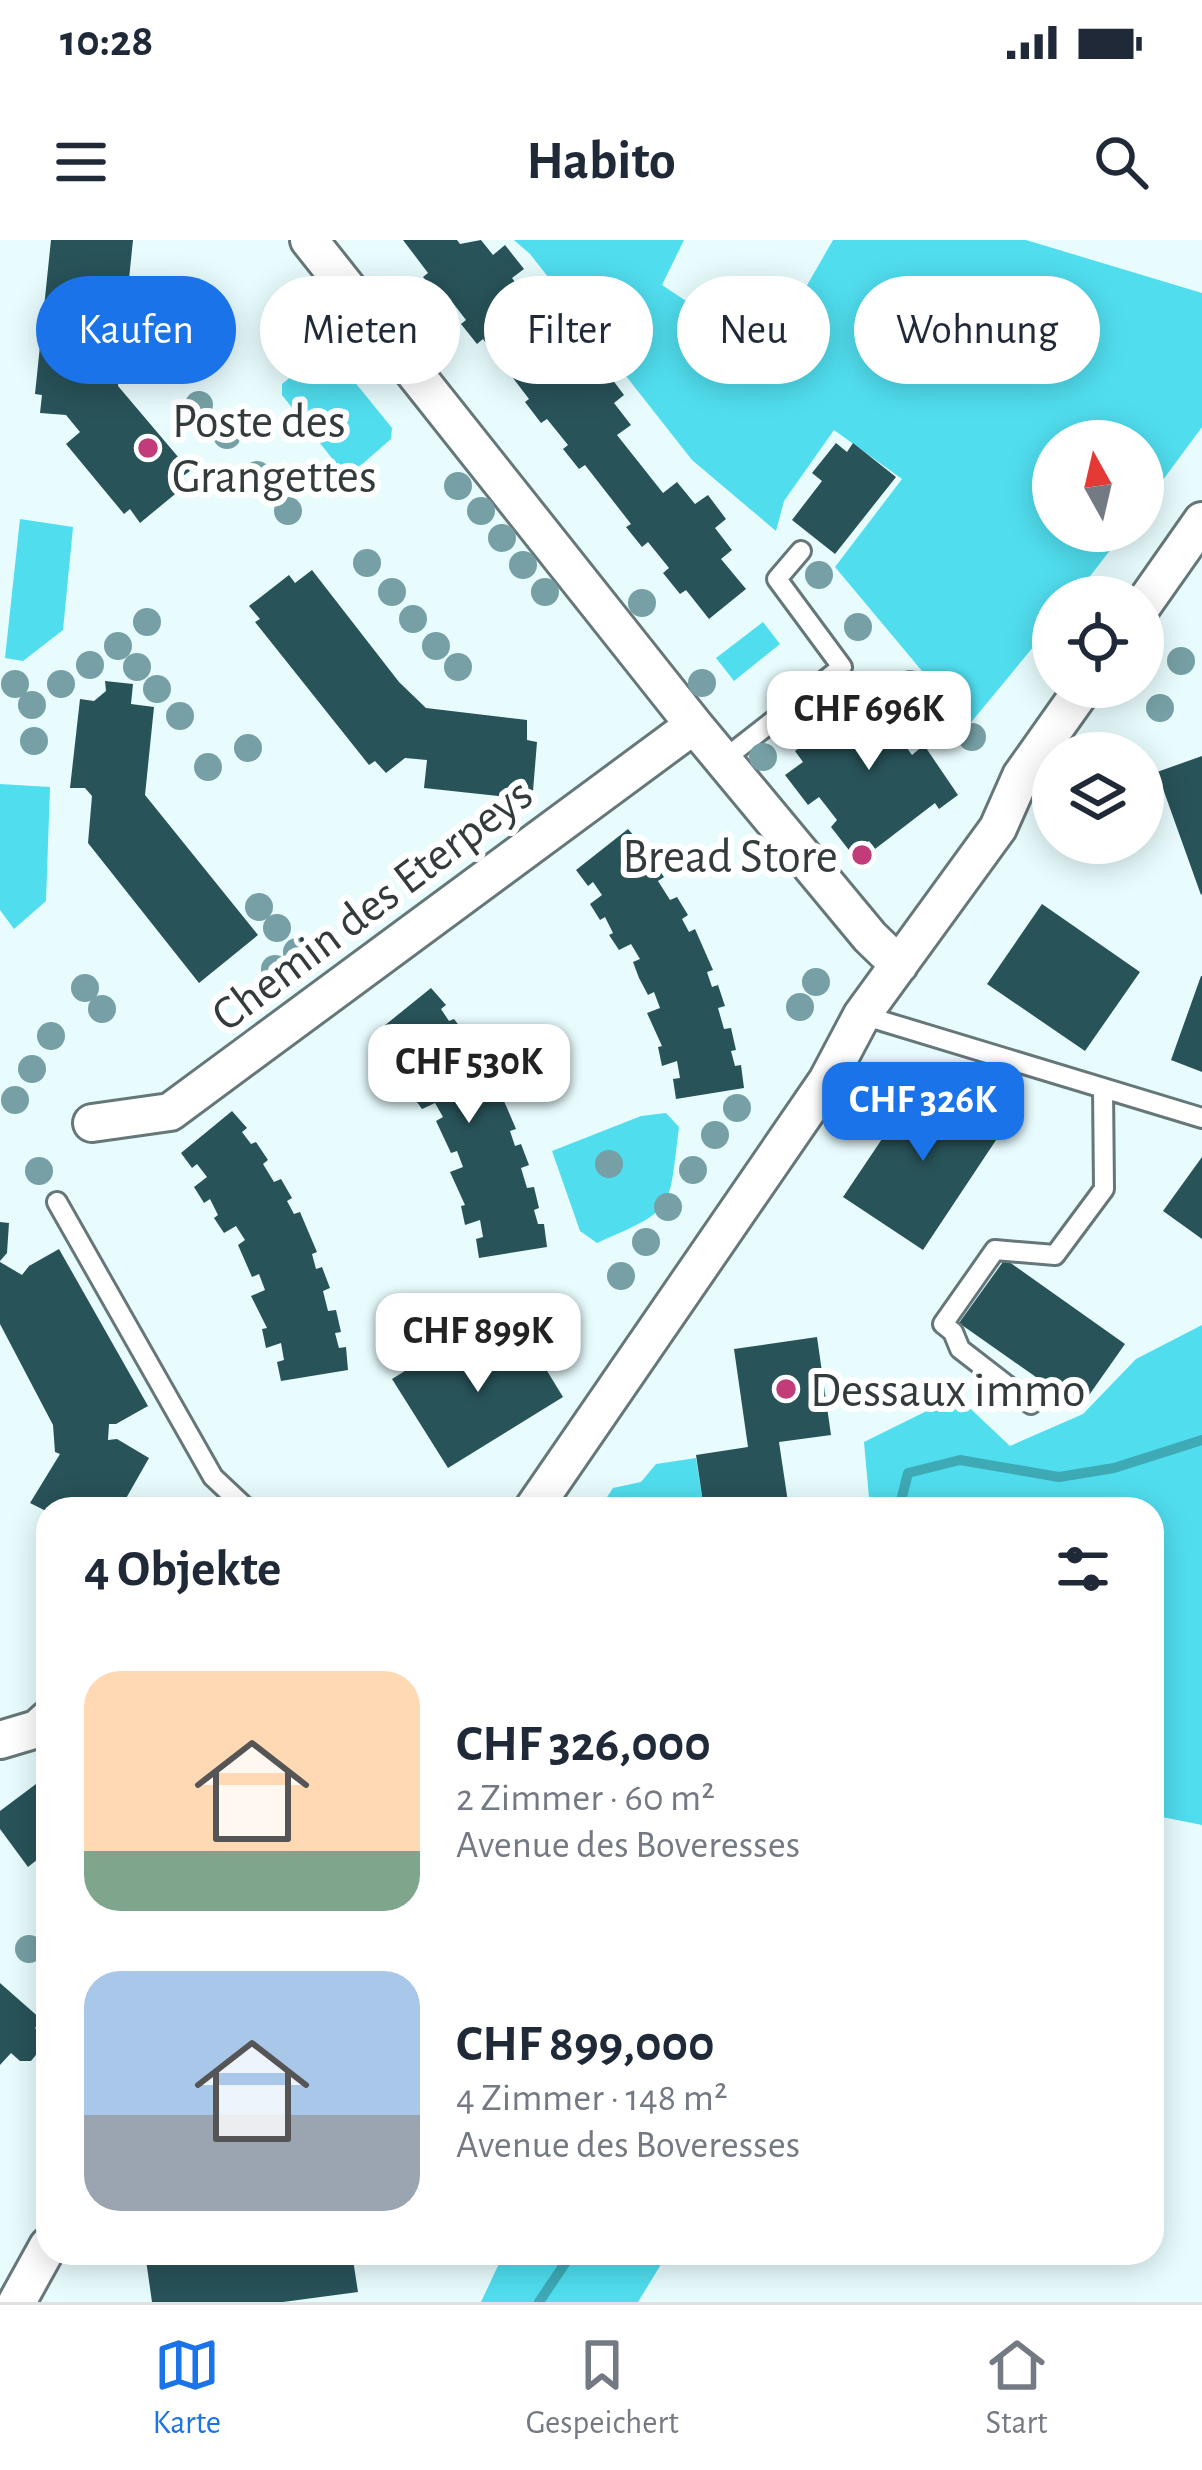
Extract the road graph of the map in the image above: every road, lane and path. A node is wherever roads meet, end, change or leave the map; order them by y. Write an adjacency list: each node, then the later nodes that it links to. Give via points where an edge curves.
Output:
1 (309, 240): 6 (street)
2 (1202, 521): 4 (street)
3 (801, 551): 7 (lane, via 777,579 842,667)
4 (1163, 576)
5 (1069, 708): 8 (street, via 1021,776 998,828)
6 (694, 725): 7 (street); 12 (street, Chemin des Eterpeys, via 170,1112)
7 (723, 760): 8 (street)
8 (899, 965): 9 (street)
9 (862, 1015): 10 (lane); 16 (street, via 827,1081)
10 (1102, 1088): 11 (lane); 14 (lane, via 1105,1189 1055,1255 995,1250 944,1324 960,1348)
11 (1202, 1118)
12 (92, 1123)
13 (57, 1202): 15 (lane, via 213,1477)
14 (1031, 1404)
15 (234, 1497)
16 (540, 1497)
17 (36, 1729): 18 (street)
18 (0, 1740)
19 (37, 2265): 20 (street)
20 (17, 2302)

